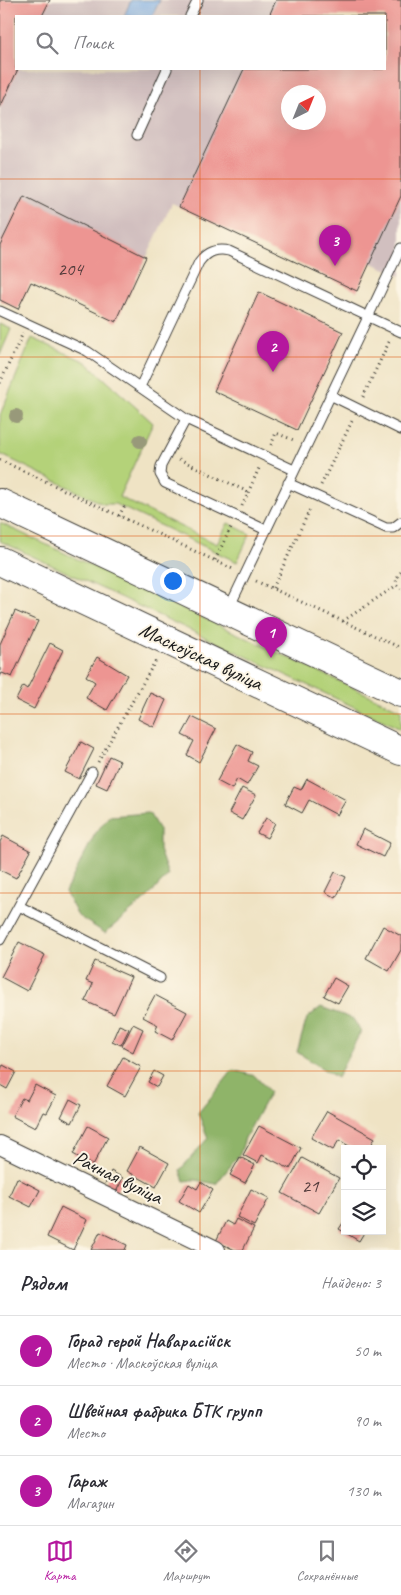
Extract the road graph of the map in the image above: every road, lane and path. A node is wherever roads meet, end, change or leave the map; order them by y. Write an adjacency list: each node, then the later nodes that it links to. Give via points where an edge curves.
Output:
1 (198, 0): 2 (lane)
2 (190, 15)
3 (167, 70): 4 (lane)
4 (137, 135)
5 (401, 248): 7 (lane)
6 (0, 312): 11 (lane, via 87,351)
7 (368, 316): 9 (lane); 11 (lane, via 229,251 210,252 199,262); 12 (lane)
8 (25, 329): 10 (path)
9 (398, 331): 13 (path)
10 (0, 383)
11 (140, 387): 14 (lane)
12 (330, 395): 13 (lane); 20 (lane)
13 (358, 409): 15 (lane); 23 (path)
14 (186, 419): 17 (lane); 18 (lane)
15 (401, 430)
16 (299, 443): 18 (path, via 276,433)
17 (168, 454): 22 (path); 27 (lane, via 160,470 165,483)
18 (265, 456): 20 (lane); 22 (path)
19 (0, 460): 26 (path)
20 (294, 470): 21 (lane)
21 (288, 483): 23 (lane); 29 (lane)
22 (248, 492): 27 (path)
23 (316, 496): 28 (lane, via 386,528 393,528); 35 (path)
24 (0, 503): 37 (main road)
25 (125, 505): 26 (path)
26 (119, 516): 30 (path)
27 (236, 516): 29 (lane); 30 (path)
28 (401, 522)
29 (266, 530): 33 (lane)
30 (215, 560): 33 (path)
31 (0, 561): 42 (main road, Маскоўская вуліца)
32 (401, 572): 34 (path, via 396,579)
33 (244, 575): 35 (path); 37 (lane)
34 (397, 585): 36 (path); 38 (path)
35 (273, 588): 38 (path)
36 (401, 589)
37 (227, 610): 41 (main road)
38 (343, 621): 39 (path)
39 (401, 648)
40 (156, 660): 43 (path)
41 (401, 693)
42 (401, 750)
43 (92, 772): 44 (lane)
44 (19, 906): 45 (lane); 46 (lane)
45 (0, 940)
46 (160, 978)
47 (0, 1144): 48 (street, Рачная вуліца)
48 (216, 1250)

